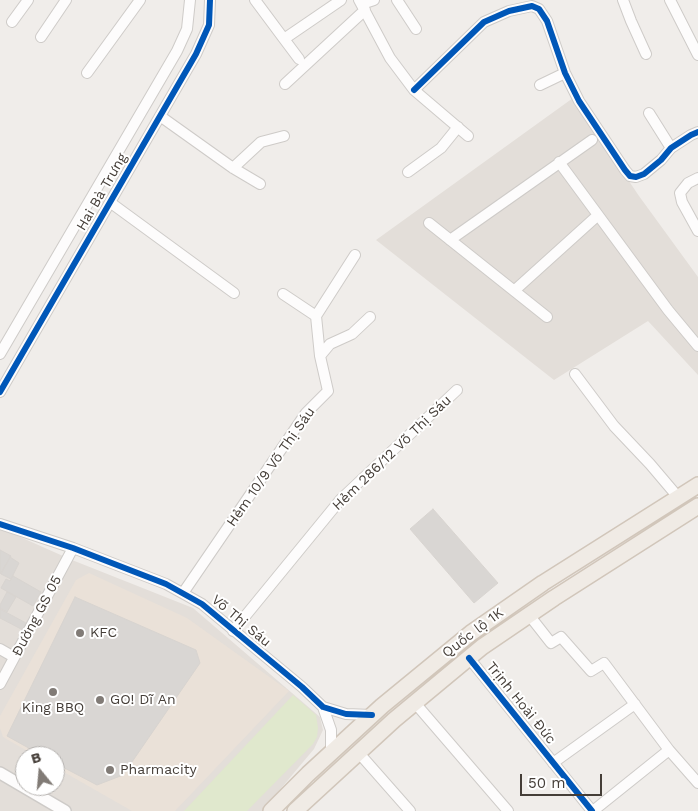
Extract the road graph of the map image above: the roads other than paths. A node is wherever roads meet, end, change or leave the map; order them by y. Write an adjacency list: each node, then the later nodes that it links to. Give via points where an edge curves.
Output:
1 (28, 0): 13 (street)
2 (66, 0): 15 (street)
3 (140, 0): 20 (street)
4 (190, 0): 51 (street, Hai Bà Trưng, via 187,29 177,51)
5 (210, 0): 26 (street, Hai Bà Trưng, via 209,25 203,42)
6 (256, 0): 16 (street)
7 (341, 0): 16 (street)
8 (374, 0): 12 (street)
9 (397, 0): 14 (street)
10 (623, 0): 17 (street)
11 (670, 0): 18 (street)
12 (362, 5): 22 (street); 24 (street, via 390,58)
13 (12, 22)
14 (416, 29)
15 (41, 37)
16 (284, 39): 19 (street)
17 (646, 54)
18 (698, 55)
19 (299, 59)
20 (87, 73)
21 (565, 74): 23 (street); 24 (street, via 547,21 539,9 532,6 508,11 484,22); 32 (street, via 579,101 630,176 644,174)
22 (285, 84)
23 (540, 85)
24 (414, 90): 27 (street)
25 (649, 113): 32 (street)
26 (160, 116): 34 (street); 38 (street, Hai Bà Trưng)
27 (458, 127): 30 (street); 35 (street, via 441,148)
28 (698, 132): 32 (street)
29 (284, 136): 34 (street, via 260,142)
30 (468, 136)
31 (592, 140): 33 (street)
32 (671, 148)
33 (559, 162): 39 (street); 42 (street)
34 (233, 168): 37 (street)
35 (408, 172)
36 (698, 178): 41 (street, via 688,183 680,193)
37 (260, 184)
38 (111, 202): 45 (street); 55 (street, Hai Bà Trưng)
39 (597, 216): 44 (street); 50 (street)
40 (429, 223): 42 (street)
41 (698, 231)
42 (450, 240): 44 (street)
43 (355, 255): 47 (street)
44 (515, 290): 49 (street)
45 (234, 293)
46 (283, 294): 47 (street)
47 (316, 316): 52 (street, Hẻm 10/9 Võ Thị Sáu)
48 (370, 317): 52 (street, via 352,334 330,344)
49 (547, 317)
50 (698, 346)
51 (0, 354)
52 (320, 356): 61 (street, Hẻm 10/9 Võ Thị Sáu, via 328,391 306,414)
53 (575, 374): 57 (street, via 614,426)
54 (457, 390): 63 (street, Hẻm 286/12 Võ Thị Sáu, via 341,499)
55 (0, 392)
56 (698, 485): 57 (main road, Quốc lộ 1K)
57 (678, 497): 71 (main road, Quốc lộ 1K, via 471,633)
58 (698, 506): 62 (main road, Quốc lộ 1K)
59 (0, 524): 60 (street, Võ Thị Sáu)
60 (73, 548): 61 (street, Võ Thị Sáu); 65 (street, Đường GS 05)
61 (183, 593): 63 (street, Võ Thị Sáu, via 202,604)
62 (529, 615): 66 (main road, Quốc lộ 1K); 69 (street, via 551,643 561,637 590,671 604,663)
63 (233, 631): 70 (street, Võ Thị Sáu)
64 (0, 649): 65 (street)
65 (14, 657): 67 (street, Đường GS 05)
66 (469, 658): 68 (main road, Quốc lộ 1K); 75 (street, Trịnh Hoài Đức)
67 (0, 684)
68 (415, 703): 74 (main road, Quốc lộ 1K); 82 (street)
69 (635, 704): 72 (street); 75 (street)
70 (323, 707): 71 (street, Võ Thị Sáu, via 346,714); 73 (street, Võ Thị Sáu, via 331,730)
71 (372, 715): 73 (main road, Quốc lộ 1K)
72 (669, 750): 77 (street); 83 (street)
73 (331, 752): 80 (main road, Quốc lộ 1K)
74 (358, 752): 78 (main road, Quốc lộ 1K); 81 (street)
75 (553, 763): 83 (street, Trịnh Hoài Đức)
76 (0, 773): 79 (street)
77 (698, 783)
78 (302, 809)
79 (65, 811)
80 (271, 811)
81 (410, 811)
82 (508, 811)
83 (592, 811)

